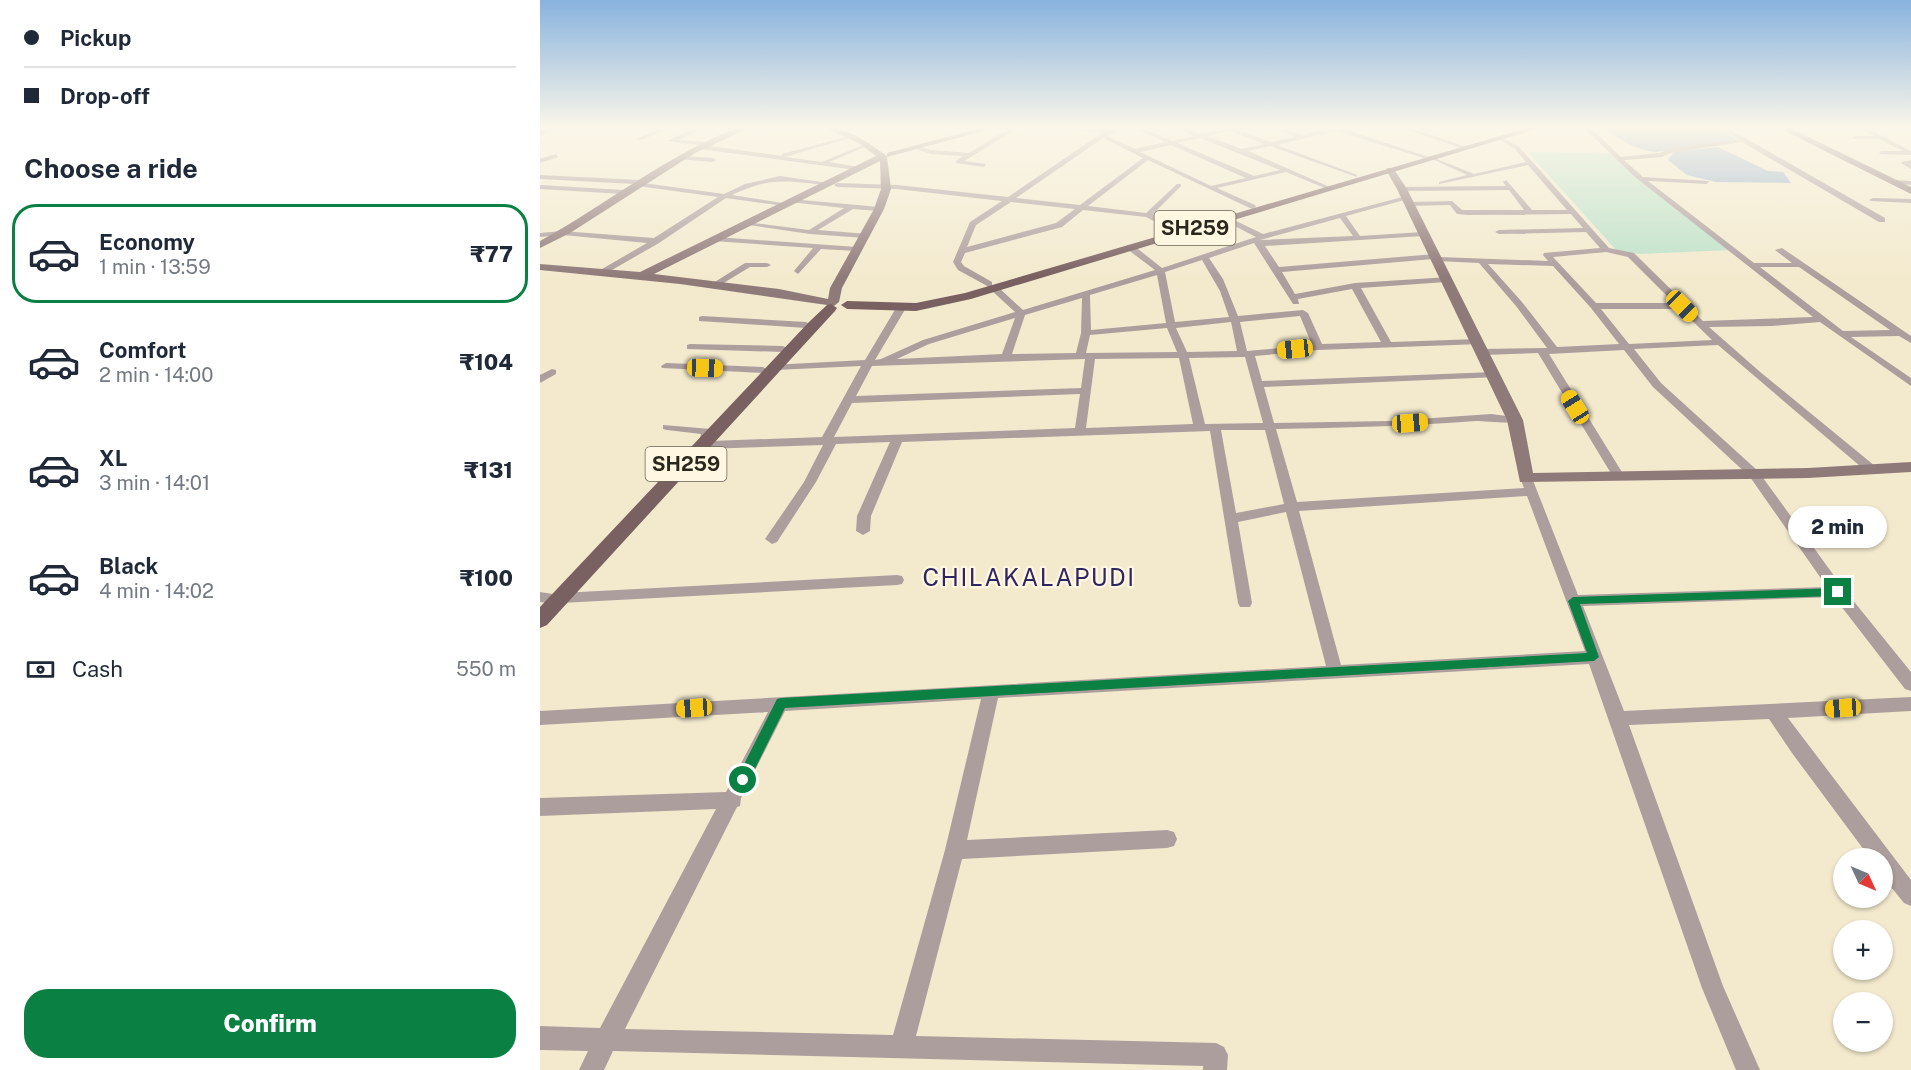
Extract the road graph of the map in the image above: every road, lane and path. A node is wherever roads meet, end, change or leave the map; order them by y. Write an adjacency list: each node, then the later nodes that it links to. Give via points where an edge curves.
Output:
1 (540, 177): 20 (street)
2 (649, 177): 24 (street)
3 (843, 177): 26 (street)
4 (888, 177): 29 (street)
5 (1043, 177): 40 (street)
6 (1121, 177): 45 (street)
7 (1188, 177): 31 (street)
8 (1258, 177): 19 (street)
9 (1303, 177): 30 (street)
10 (1353, 177): 30 (main road, SH259)
11 (1361, 177): 30 (main road, SH259)
12 (1393, 177): 39 (street)
13 (1469, 177): 34 (street, via 1435,184)
14 (1501, 177): 32 (street)
15 (1541, 177): 48 (street)
16 (1639, 177): 21 (street)
17 (1807, 177): 53 (street)
18 (1884, 177): 23 (street)
19 (1253, 178): 31 (street)
20 (587, 179): 24 (street); 33 (street)
21 (1641, 179): 22 (street); 82 (street)
22 (1707, 182)
23 (1894, 182): 25 (street); 35 (street)
24 (639, 183): 36 (street); 38 (street)
25 (1911, 183)
26 (832, 184): 29 (street); 38 (street, via 780,178); 43 (street)
27 (1179, 185): 51 (street)
28 (540, 187): 33 (street)
29 (890, 187): 40 (street); 47 (street); 95 (street, via 886,209)
30 (1327, 187): 46 (main road, SH259); 52 (main road, SH259)
31 (1210, 188): 46 (street)
32 (1511, 188): 34 (street); 49 (street)
33 (565, 189): 36 (street); 37 (street)
34 (1439, 189): 39 (street)
35 (1911, 191)
36 (624, 192): 59 (street, via 601,211)
37 (548, 195)
38 (726, 196): 43 (street); 65 (street)
39 (1406, 197): 49 (street, via 1452,203 1460,212); 50 (street); 60 (street)
40 (1011, 199): 45 (street); 73 (street, via 973,224)
41 (1873, 200): 42 (street)
42 (1911, 201)
43 (788, 203): 44 (street); 54 (street)
44 (851, 207): 47 (street); 57 (street)
45 (1081, 207): 51 (street); 73 (street, via 1059,225)
46 (1252, 207): 55 (main road, SH259)
47 (879, 209): 62 (street)
48 (1572, 212): 49 (street); 56 (street)
49 (1530, 213)
50 (1341, 214): 63 (street); 66 (street)
51 (1148, 215): 55 (street)
52 (1228, 219): 66 (street); 68 (main road, SH259)
53 (1882, 220)
54 (747, 224): 57 (street); 64 (street)
55 (1176, 229): 91 (main road, SH259)
56 (1588, 230): 58 (street); 71 (street)
57 (810, 232): 62 (street)
58 (1499, 232)
59 (560, 234): 61 (street); 65 (street); 67 (street)
60 (1423, 234): 63 (street); 77 (street)
61 (540, 235)
62 (865, 236): 70 (street)
63 (1358, 238): 66 (street)
64 (716, 239): 69 (street); 88 (street)
65 (656, 240): 85 (street)
66 (1259, 240): 76 (street); 84 (street)
67 (540, 245)
68 (1130, 247): 87 (street); 91 (main road, SH259)
69 (818, 248): 70 (street); 86 (street)
70 (857, 249): 95 (street, via 836,288)
71 (1606, 250): 75 (street); 97 (street, via 1631,255)
72 (1779, 250): 81 (street)
73 (962, 251): 91 (street, via 957,262 961,268)
74 (1512, 255): 75 (street)
75 (1547, 255): 79 (street)
76 (1204, 256): 87 (street); 103 (street, via 1216,271)
77 (1436, 258): 78 (street); 84 (street); 89 (street)
78 (1482, 262): 79 (street); 118 (street, via 1519,304)
79 (1555, 264): 96 (street)
80 (767, 265): 90 (street, via 748,265)
81 (1800, 265): 82 (street); 108 (street)
82 (1753, 266): 102 (street)
83 (540, 267): 85 (street)
84 (1276, 270): 94 (street)
85 (605, 271): 88 (street)
86 (798, 271)
87 (1161, 271): 93 (street); 106 (street)
88 (641, 276): 90 (street)
89 (1446, 279): 92 (street); 115 (street)
90 (714, 285): 95 (street)
91 (992, 286): 95 (main road, SH259, via 907,305); 98 (main road, SH259, via 916,308); 99 (street)
92 (1355, 286): 94 (street); 112 (street)
93 (1086, 293): 99 (street); 107 (street)
94 (1293, 297): 100 (street)
95 (837, 304): 98 (main road, SH259); 105 (main road, SH259); 126 (main road, SH259)
96 (1594, 306): 97 (street); 116 (street)
97 (1682, 306): 104 (street)
98 (901, 308): 124 (street)
99 (1021, 313): 122 (street); 123 (street, via 915,346)
100 (1303, 313): 103 (street); 114 (street)
101 (702, 319): 105 (street)
102 (1823, 319): 104 (street); 109 (street)
103 (1236, 320): 106 (street); 120 (street)
104 (1701, 324): 111 (street)
105 (806, 325): 117 (main road, SH259)
106 (1171, 326): 107 (street); 119 (street)
107 (1086, 333): 121 (street)
108 (1902, 333): 109 (street); 110 (street)
109 (1841, 334): 130 (street)
110 (1911, 339)
111 (1721, 342): 116 (street); 144 (street)
112 (1387, 345): 114 (street); 115 (street)
113 (690, 347): 117 (street)
114 (1318, 347): 120 (street)
115 (1481, 347): 118 (street); 128 (street)
116 (1625, 347): 118 (street); 145 (street, via 1658,385)
117 (783, 349): 126 (main road, SH259)
118 (1548, 349): 146 (street)
119 (1183, 354): 120 (street); 121 (street); 137 (street)
120 (1246, 354): 131 (street)
121 (1086, 355): 122 (street); 132 (street)
122 (1006, 357): 123 (street)
123 (882, 363): 124 (street)
124 (866, 364): 126 (street); 133 (street)
125 (666, 366): 126 (street)
126 (769, 369): 140 (main road, SH259)
127 (552, 372): 129 (street)
128 (1494, 375): 131 (street); 134 (street)
129 (540, 380)
130 (1911, 383)
131 (1258, 384): 136 (street)
132 (1086, 391): 133 (street); 139 (street)
133 (849, 400): 142 (street)
134 (1515, 420): 136 (street, via 1491,417); 147 (street)
135 (667, 427): 140 (street)
136 (1271, 427): 138 (street); 148 (street)
137 (1200, 428): 138 (street); 139 (street)
138 (1215, 428): 149 (street)
139 (1080, 432): 141 (street)
140 (705, 438): 142 (street); 154 (main road, SH259)
141 (897, 439): 142 (street); 150 (street, via 864,516)
142 (828, 442): 151 (street, via 810,482)
143 (1911, 467): 144 (street)
144 (1871, 469): 145 (street)
145 (1754, 474): 146 (street); 153 (street)
146 (1619, 477): 147 (street)
147 (1528, 485): 148 (street); 155 (street)
148 (1290, 507): 149 (street); 159 (street)
149 (1230, 519): 156 (street)
150 (863, 531)
151 (772, 539)
152 (897, 580): 154 (street)
153 (1838, 592): 155 (street); 160 (street)
154 (547, 600): 157 (main road, SH259)
155 (1573, 601): 158 (street)
156 (1245, 603)
157 (540, 620)
158 (1594, 657): 159 (street); 166 (street)
159 (1335, 671): 161 (street)
160 (1911, 684)
161 (991, 691): 162 (street); 171 (street)
162 (781, 703): 165 (street); 167 (street)
163 (1911, 704): 164 (street)
164 (1774, 712): 166 (street); 170 (street)
165 (540, 718)
166 (1618, 718): 179 (street, via 1713,988)
167 (733, 800): 168 (street); 175 (street)
168 (540, 807)
169 (1167, 840): 171 (street)
170 (1874, 848)
171 (955, 850): 176 (street)
172 (1893, 872): 173 (street)
173 (1911, 896)
174 (540, 1038): 175 (street)
175 (607, 1039): 176 (street); 177 (street)
176 (902, 1047): 178 (street, via 1216,1055)
177 (591, 1070)
178 (1215, 1070)
179 (1748, 1070)

